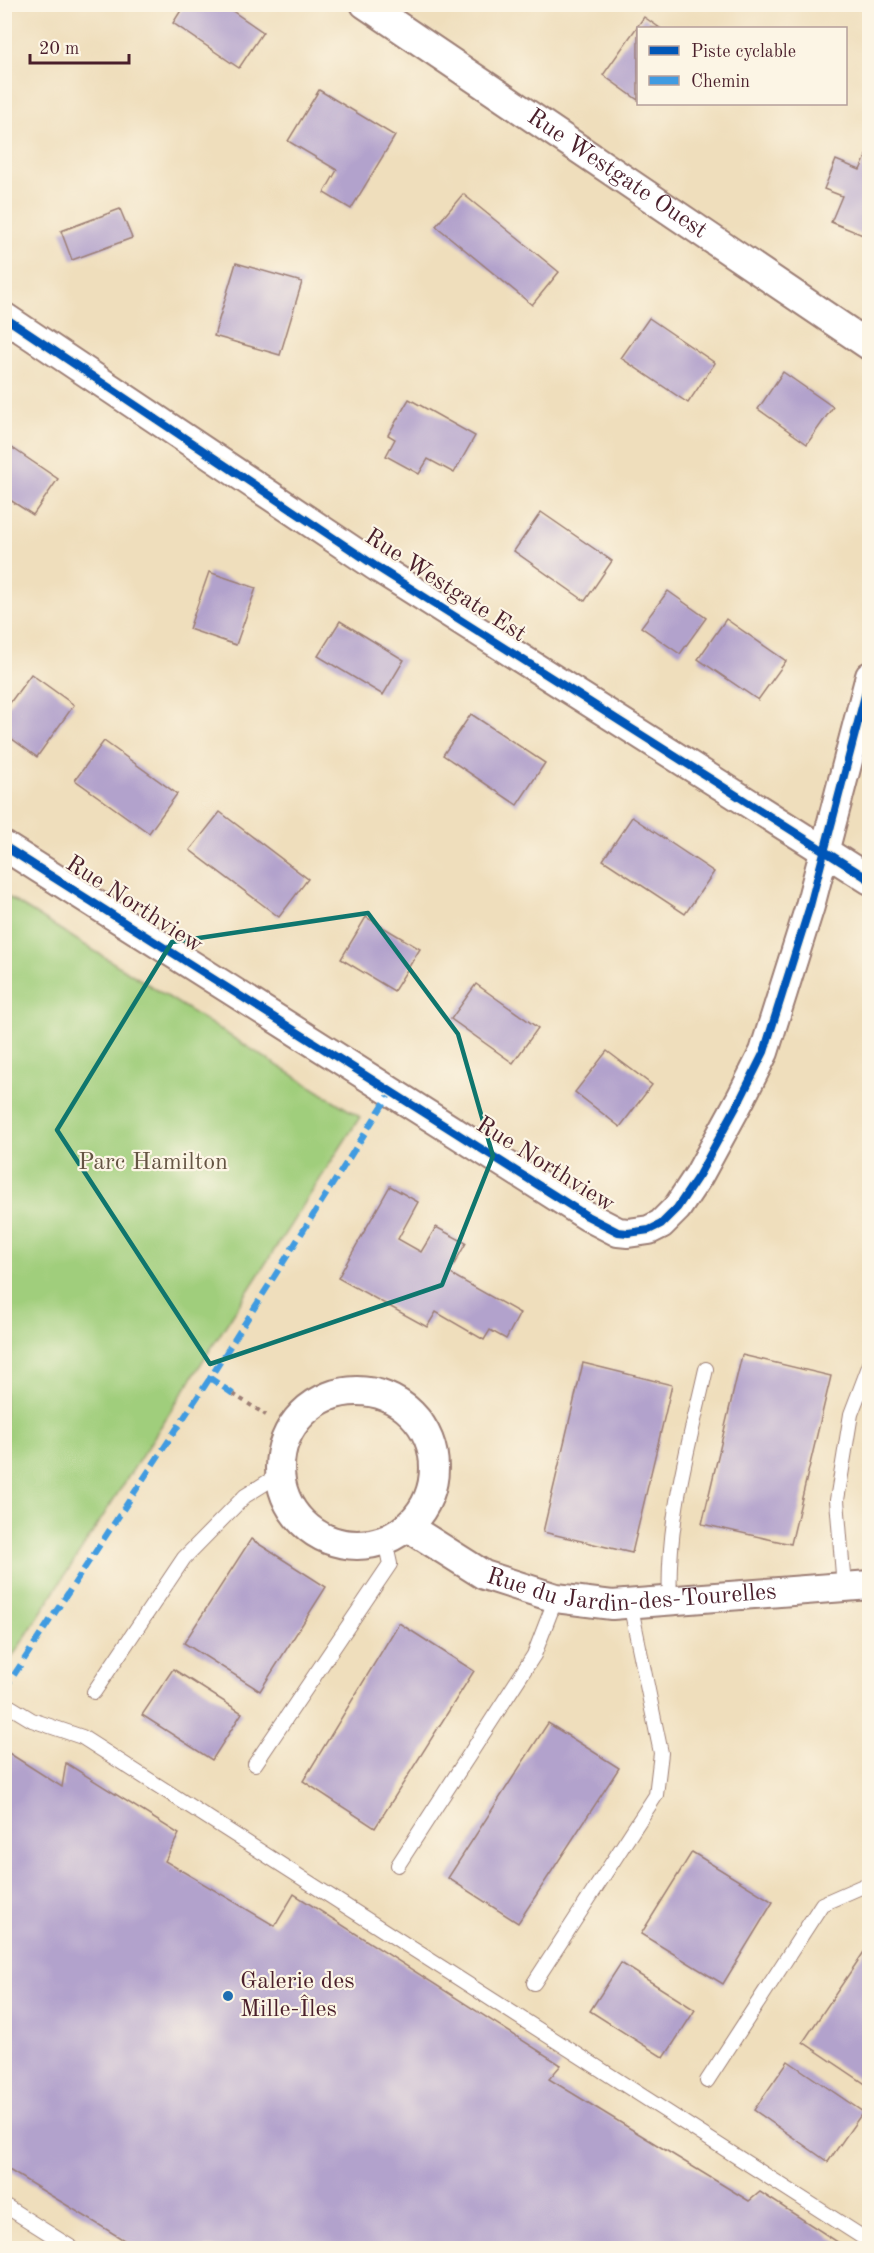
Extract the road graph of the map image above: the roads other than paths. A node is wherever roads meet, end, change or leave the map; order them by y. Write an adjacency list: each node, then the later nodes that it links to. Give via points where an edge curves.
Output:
1 (365, 4): 3 (street, Rue Westgate Ouest)
2 (4, 317): 6 (street, Rue Westgate Est, via 377,567)
3 (870, 346)
4 (870, 676): 6 (street, Rue Northview)
5 (4, 846): 6 (street, Rue Northview, via 587,1216 628,1233 649,1230 670,1216 699,1174 741,1098 764,1052)
6 (824, 849): 7 (street, Rue Westgate Est)
7 (870, 880)
8 (870, 1364): 12 (lane, via 851,1414 837,1500)
9 (706, 1369): 14 (lane, via 675,1510)
10 (280, 1474): 11 (street, via 283,1493 296,1517 332,1542 358,1546); 11 (street, via 285,1438 312,1405 336,1394 363,1391 401,1404 420,1424 430,1443 435,1470 430,1496); 16 (lane, via 244,1496 184,1558)
11 (397, 1534): 13 (street, Rue du Jardin-des-Tourelles, via 484,1575); 18 (lane, via 390,1563)
12 (857, 1586): 14 (street, Rue du Jardin-des-Tourelles)
13 (556, 1598): 15 (street, Rue du Jardin-des-Tourelles, via 612,1605); 19 (lane, via 534,1655)
14 (670, 1600): 15 (street, Rue du Jardin-des-Tourelles)
15 (630, 1603): 21 (lane, via 661,1753 656,1795)
16 (94, 1692)
17 (4, 1703): 24 (lane, via 32,1720 82,1737)
18 (255, 1764)
19 (398, 1865)
20 (870, 1883): 22 (lane, via 822,1904)
21 (534, 1983)
22 (707, 2081)
23 (4, 2205): 25 (lane)
24 (870, 2242)
25 (72, 2248)

